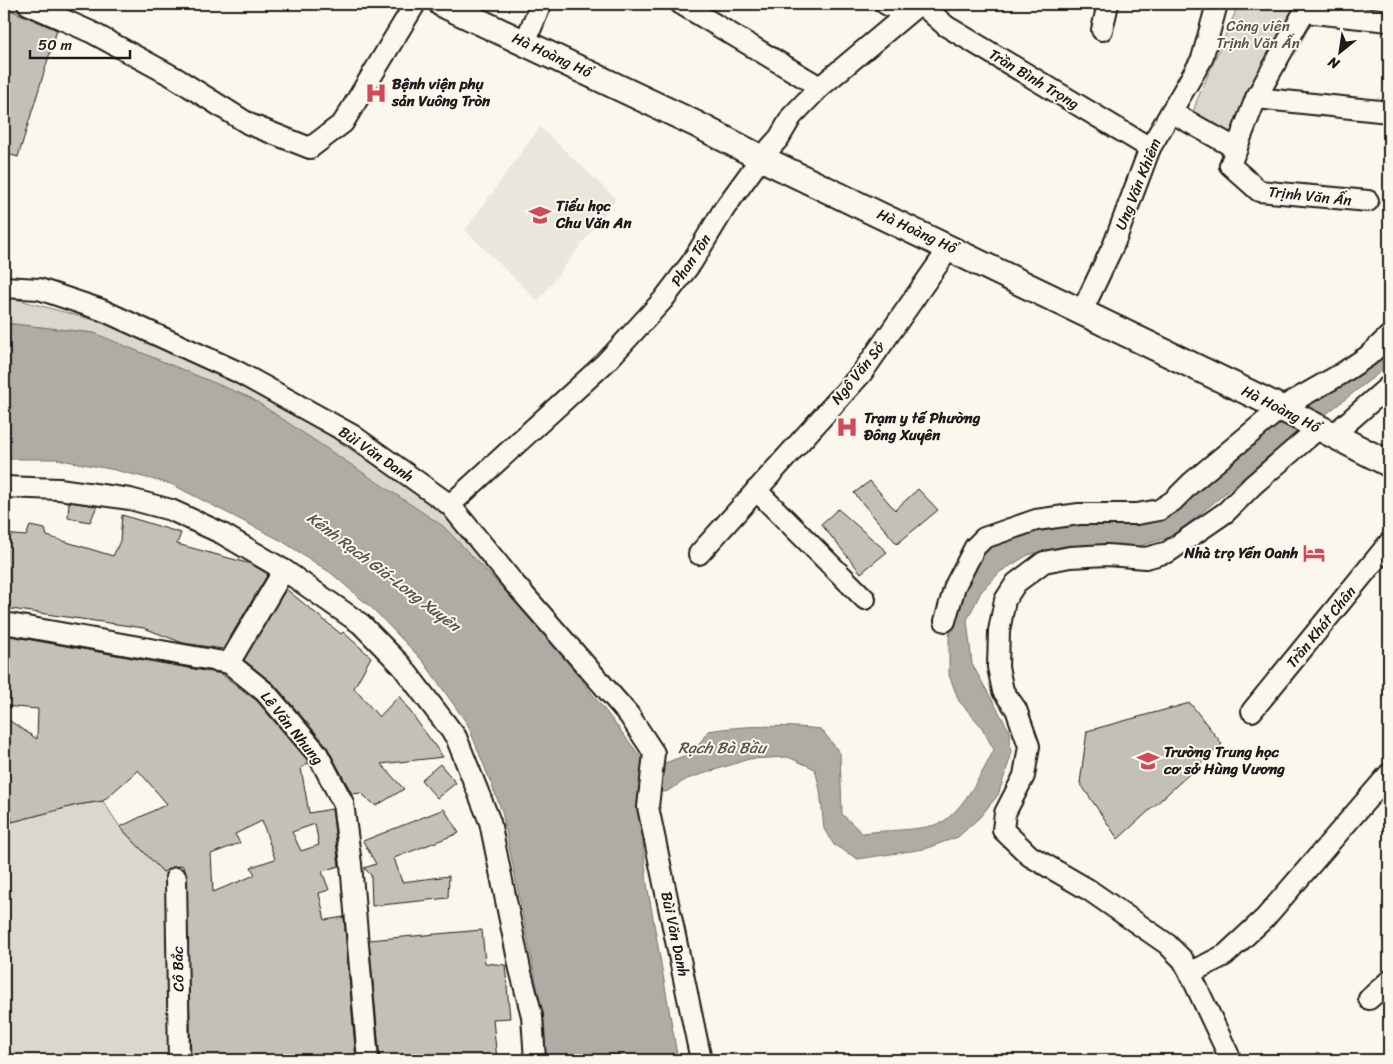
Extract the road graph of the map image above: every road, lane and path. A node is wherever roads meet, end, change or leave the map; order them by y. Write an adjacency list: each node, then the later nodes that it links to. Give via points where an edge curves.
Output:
1 (28, 4): 2 (street, via 91,32 174,77 249,124 310,148 344,123)
2 (415, 4)
3 (442, 4): 13 (main road, Hà Hoàng Hổ)
4 (541, 4): 13 (street)
5 (681, 4): 14 (street)
6 (886, 4): 9 (street, Trần Bình Trọng)
7 (1108, 4): 12 (street)
8 (1216, 4): 16 (street, Ung Văn Khiêm, via 1202,59)
9 (915, 7): 14 (street, Phan Tôn); 18 (street, Trần Bình Trọng)
10 (1304, 8): 11 (street); 15 (street, Trịnh Văn Ấn)
11 (1389, 21)
12 (1102, 30)
13 (525, 42): 20 (main road, Hà Hoàng Hổ)
14 (820, 87): 20 (street, Phan Tôn, via 792,116 779,138)
15 (1256, 98): 17 (street); 19 (street, Trịnh Văn Ấn)
16 (1171, 112): 18 (street, Ung Văn Khiêm); 19 (street)
17 (1389, 112)
18 (1150, 148): 24 (street, Ung Văn Khiêm, via 1114,244)
19 (1237, 149): 21 (street, Trịnh Văn Ấn, via 1230,165 1259,191)
20 (761, 158): 22 (main road, Hà Hoàng Hổ); 32 (street, Phan Tôn, via 724,209 692,262 640,326 606,362)
21 (1368, 201)
22 (950, 247): 24 (main road, Hà Hoàng Hổ); 31 (street, Ngô Văn Sở, via 862,373)
23 (4, 287): 32 (street, Bùi Văn Danh, via 39,289 102,310 238,372 352,435)
24 (1082, 311): 27 (main road, Hà Hoàng Hổ)
25 (1389, 336): 27 (street, via 1368,356)
26 (1389, 386): 28 (street)
27 (1283, 408): 28 (main road, Hà Hoàng Hổ); 37 (street, via 1159,510 1036,520 984,538 975,547 955,586)
28 (1323, 430): 29 (main road, Hà Hoàng Hổ); 43 (street, via 1253,485 1226,512 1168,552 1146,558 1107,555 1044,562 1016,583 1005,600 998,667 1003,691 1016,709 1029,746 1024,776 1005,814 1003,830 1030,856 1089,890 1167,944 1183,960)
29 (1389, 464)
30 (4, 487): 35 (street, via 59,489 130,499 171,510 222,533)
31 (756, 490): 34 (street, Ngô Văn Sở); 36 (street)
32 (450, 505): 49 (street, Bùi Văn Danh, via 629,715 654,753 648,807)
33 (1389, 542): 40 (street, Trần Khát Chân)
34 (699, 554)
35 (284, 570): 39 (street); 48 (street, via 361,624 401,665 456,737 490,822 532,1016)
36 (865, 599)
37 (945, 621)
38 (4, 623): 39 (street, Lê Văn Nhung)
39 (229, 662): 47 (street, Lê Văn Nhung, via 265,692 317,753 343,803)
40 (1252, 711)
41 (1389, 774): 43 (street, via 1265,918 1226,955)
42 (176, 878): 46 (street, Cô Bắc)
43 (1190, 973): 50 (street)
44 (1389, 981): 45 (street)
45 (1370, 999)
46 (180, 1060)
47 (368, 1060)
48 (536, 1060)
49 (701, 1060)
50 (1231, 1060)

